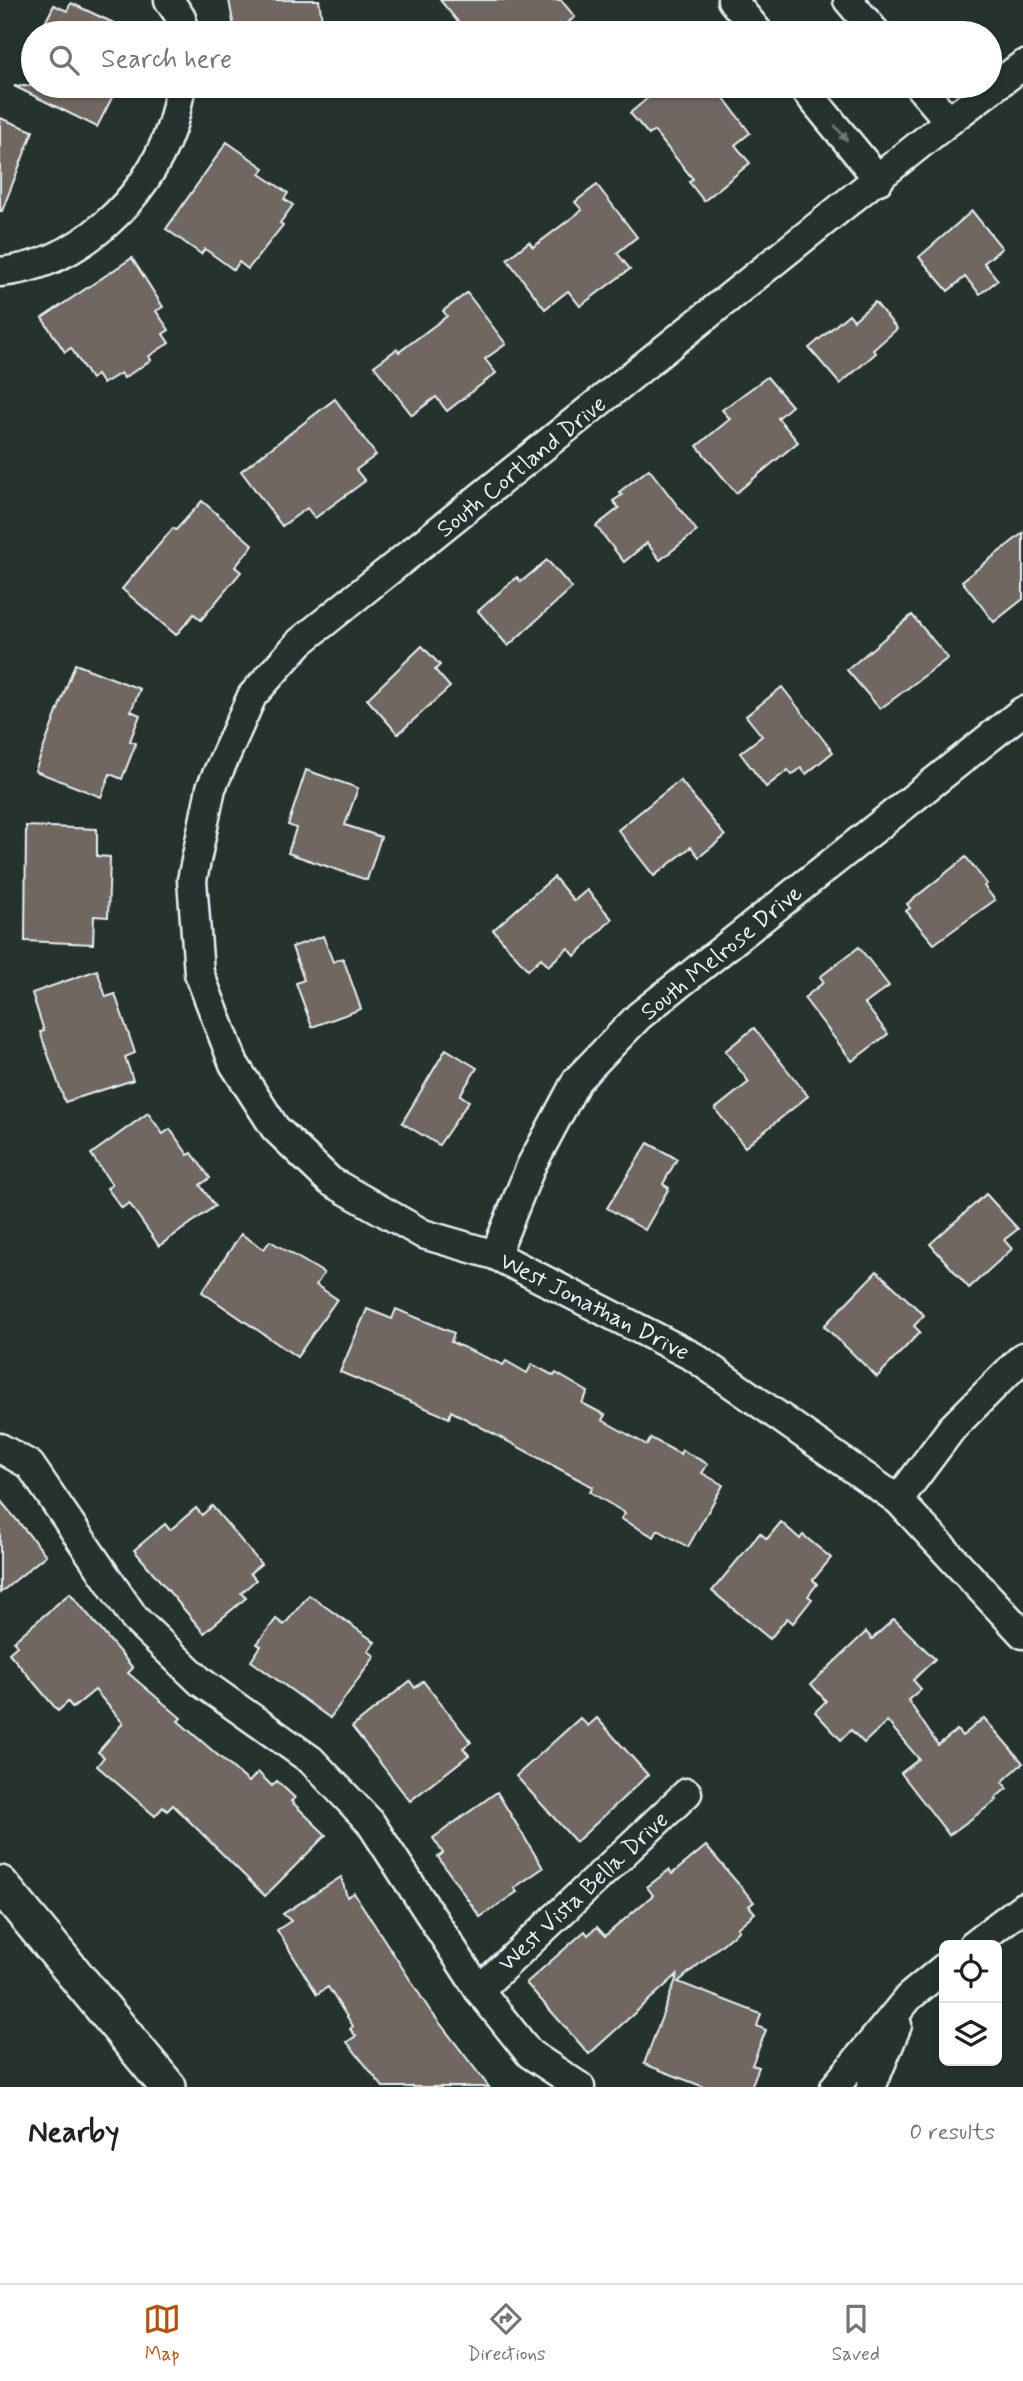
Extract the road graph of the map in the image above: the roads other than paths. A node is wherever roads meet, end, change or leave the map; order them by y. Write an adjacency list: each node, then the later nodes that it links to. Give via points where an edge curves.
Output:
1 (169, 0): 4 (street)
2 (732, 0): 5 (street)
3 (848, 0): 6 (street)
4 (181, 21)
5 (749, 21)
6 (866, 21)
7 (1023, 65): 8 (street, South Cortland Drive)
8 (1002, 81)
9 (178, 98): 15 (street, via 171,128 147,175 108,223 66,254)
10 (812, 98): 14 (street, one-way to 14)
11 (929, 98): 13 (street)
12 (979, 98): 13 (street, South Cortland Drive)
13 (949, 121): 14 (street, South Cortland Drive)
14 (879, 180): 17 (street, South Cortland Drive, via 300,642 252,695 211,788 192,880)
15 (0, 272)
16 (1023, 711): 18 (street, South Melrose Drive, via 639,1016 585,1070 531,1166)
17 (198, 973): 18 (street, West Jonathan Drive, via 234,1064 275,1128 330,1181 422,1234)
18 (495, 1255): 21 (street, West Jonathan Drive, via 694,1356)
19 (1023, 1357): 21 (street, via 953,1428)
20 (0, 1448): 28 (street, West Vista Bella Drive, via 30,1465 135,1619 201,1682 311,1760 370,1822)
21 (898, 1500): 22 (street, West Jonathan Drive)
22 (1023, 1634)
23 (687, 1793): 28 (street, West Vista Bella Drive)
24 (0, 1884): 30 (street)
25 (1023, 1907): 26 (street)
26 (980, 1940)
27 (939, 1972): 29 (street)
28 (478, 1990): 31 (street, West Vista Bella Drive, via 530,2054)
29 (909, 1997): 32 (street); 33 (street)
30 (168, 2087)
31 (580, 2087)
32 (835, 2087)
33 (871, 2087)

